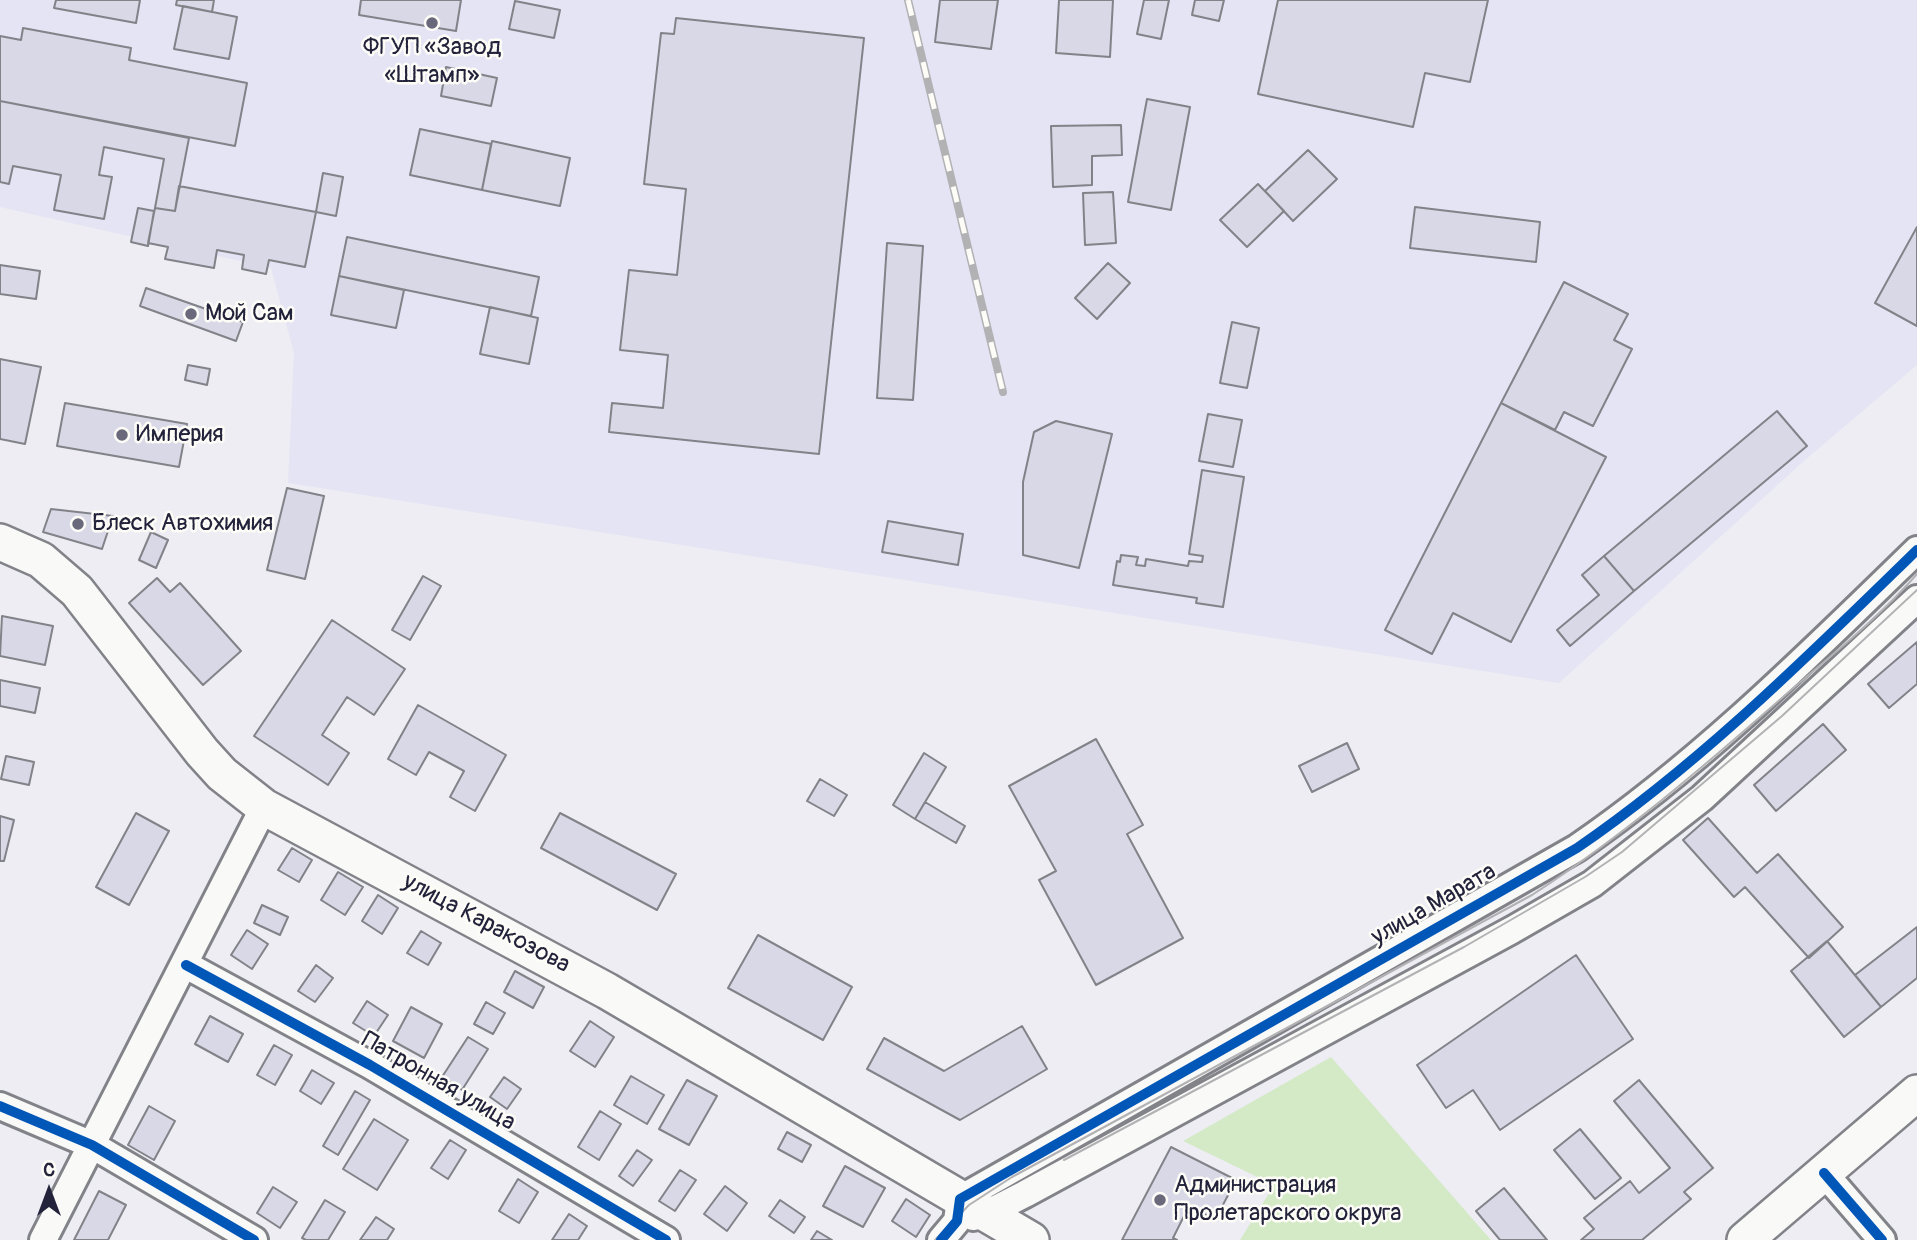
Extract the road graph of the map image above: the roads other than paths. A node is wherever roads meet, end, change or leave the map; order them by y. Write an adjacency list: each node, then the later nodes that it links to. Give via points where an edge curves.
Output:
1 (0, 542): 5 (main road, улица Каракозова, via 41,560 77,591 202,752)
2 (1917, 550): 4 (street, улица Марата, via 1773,691)
3 (1917, 599): 6 (street)
4 (1641, 801): 6 (street); 12 (street, улица Марата, via 1577,848)
5 (264, 807): 7 (street); 12 (main road, улица Каракозова, via 607,990)
6 (1664, 828): 12 (street, via 1592,884 1512,930)
7 (186, 964): 10 (street); 15 (street, Патронная улица, via 370,1065)
8 (1917, 1093): 11 (main road)
9 (0, 1106): 10 (street)
10 (92, 1145): 13 (street); 14 (street)
11 (1824, 1174): 17 (main road); 18 (street)
12 (961, 1219): 16 (main road, улица Каракозова)
13 (43, 1240)
14 (254, 1240)
15 (666, 1240)
16 (1031, 1240)
17 (1745, 1240)
18 (1882, 1240)

